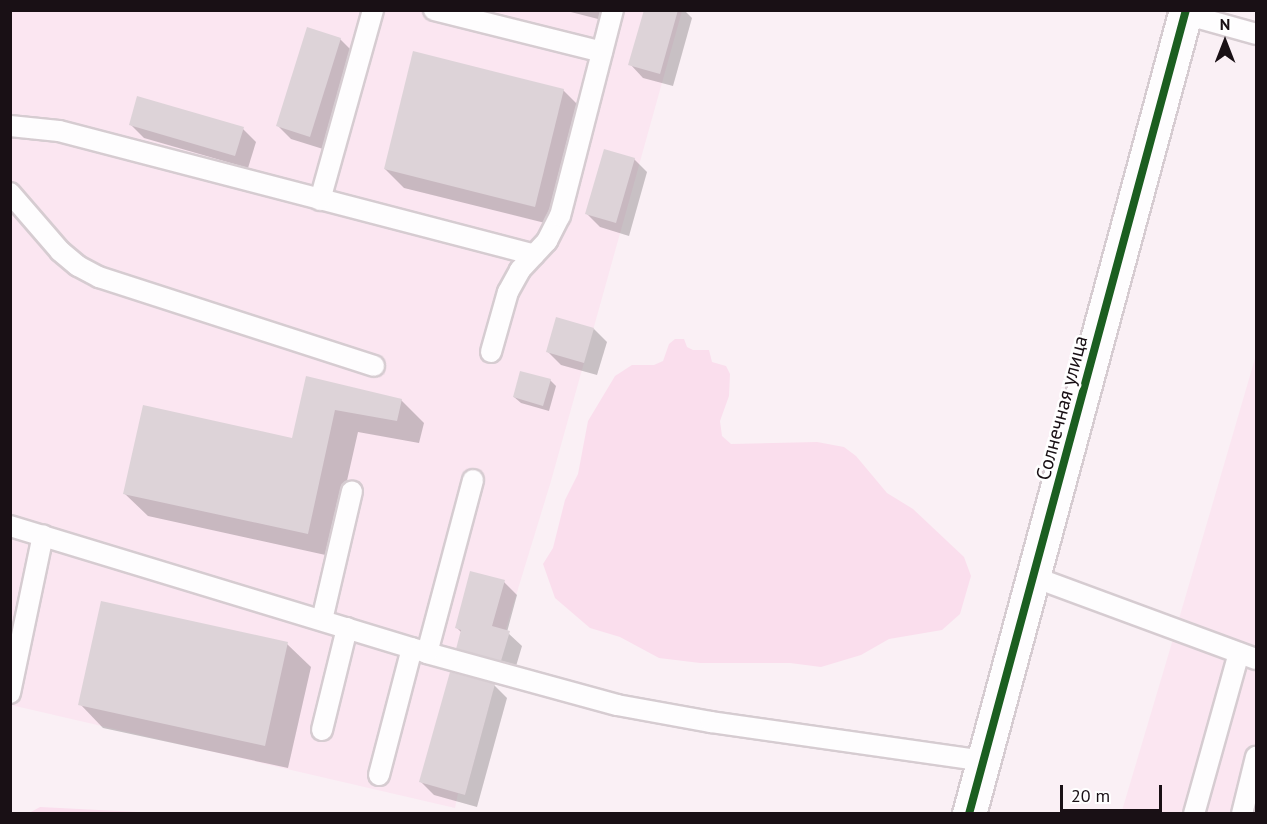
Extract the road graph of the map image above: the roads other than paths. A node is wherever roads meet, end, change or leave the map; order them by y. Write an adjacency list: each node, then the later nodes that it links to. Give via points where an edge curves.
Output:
1 (373, 10): 9 (lane)
2 (435, 10): 6 (lane)
3 (613, 10): 6 (lane)
4 (1185, 12): 5 (lane); 17 (street, Солнечная улица)
5 (1257, 34)
6 (602, 52): 10 (lane, via 560,216 547,241)
7 (10, 126): 9 (lane, via 59,131)
8 (10, 193): 12 (lane, via 60,251 99,277)
9 (320, 200): 10 (lane)
10 (534, 255): 11 (lane, via 508,292)
11 (491, 352)
12 (374, 366)
13 (473, 480): 20 (lane)
14 (352, 491): 18 (lane)
15 (10, 526): 16 (lane)
16 (43, 536): 18 (lane); 22 (lane)
17 (1034, 577): 21 (lane); 25 (street, Солнечная улица)
18 (322, 620): 19 (lane)
19 (347, 628): 20 (lane); 23 (lane)
20 (420, 651): 25 (lane, via 668,716); 26 (lane)
21 (1248, 656): 28 (lane)
22 (10, 693)
23 (322, 730)
24 (1257, 758): 29 (lane)
25 (984, 761): 27 (street, Солнечная улица)
26 (379, 775)
27 (969, 813)
28 (1194, 813)
29 (1242, 813)

